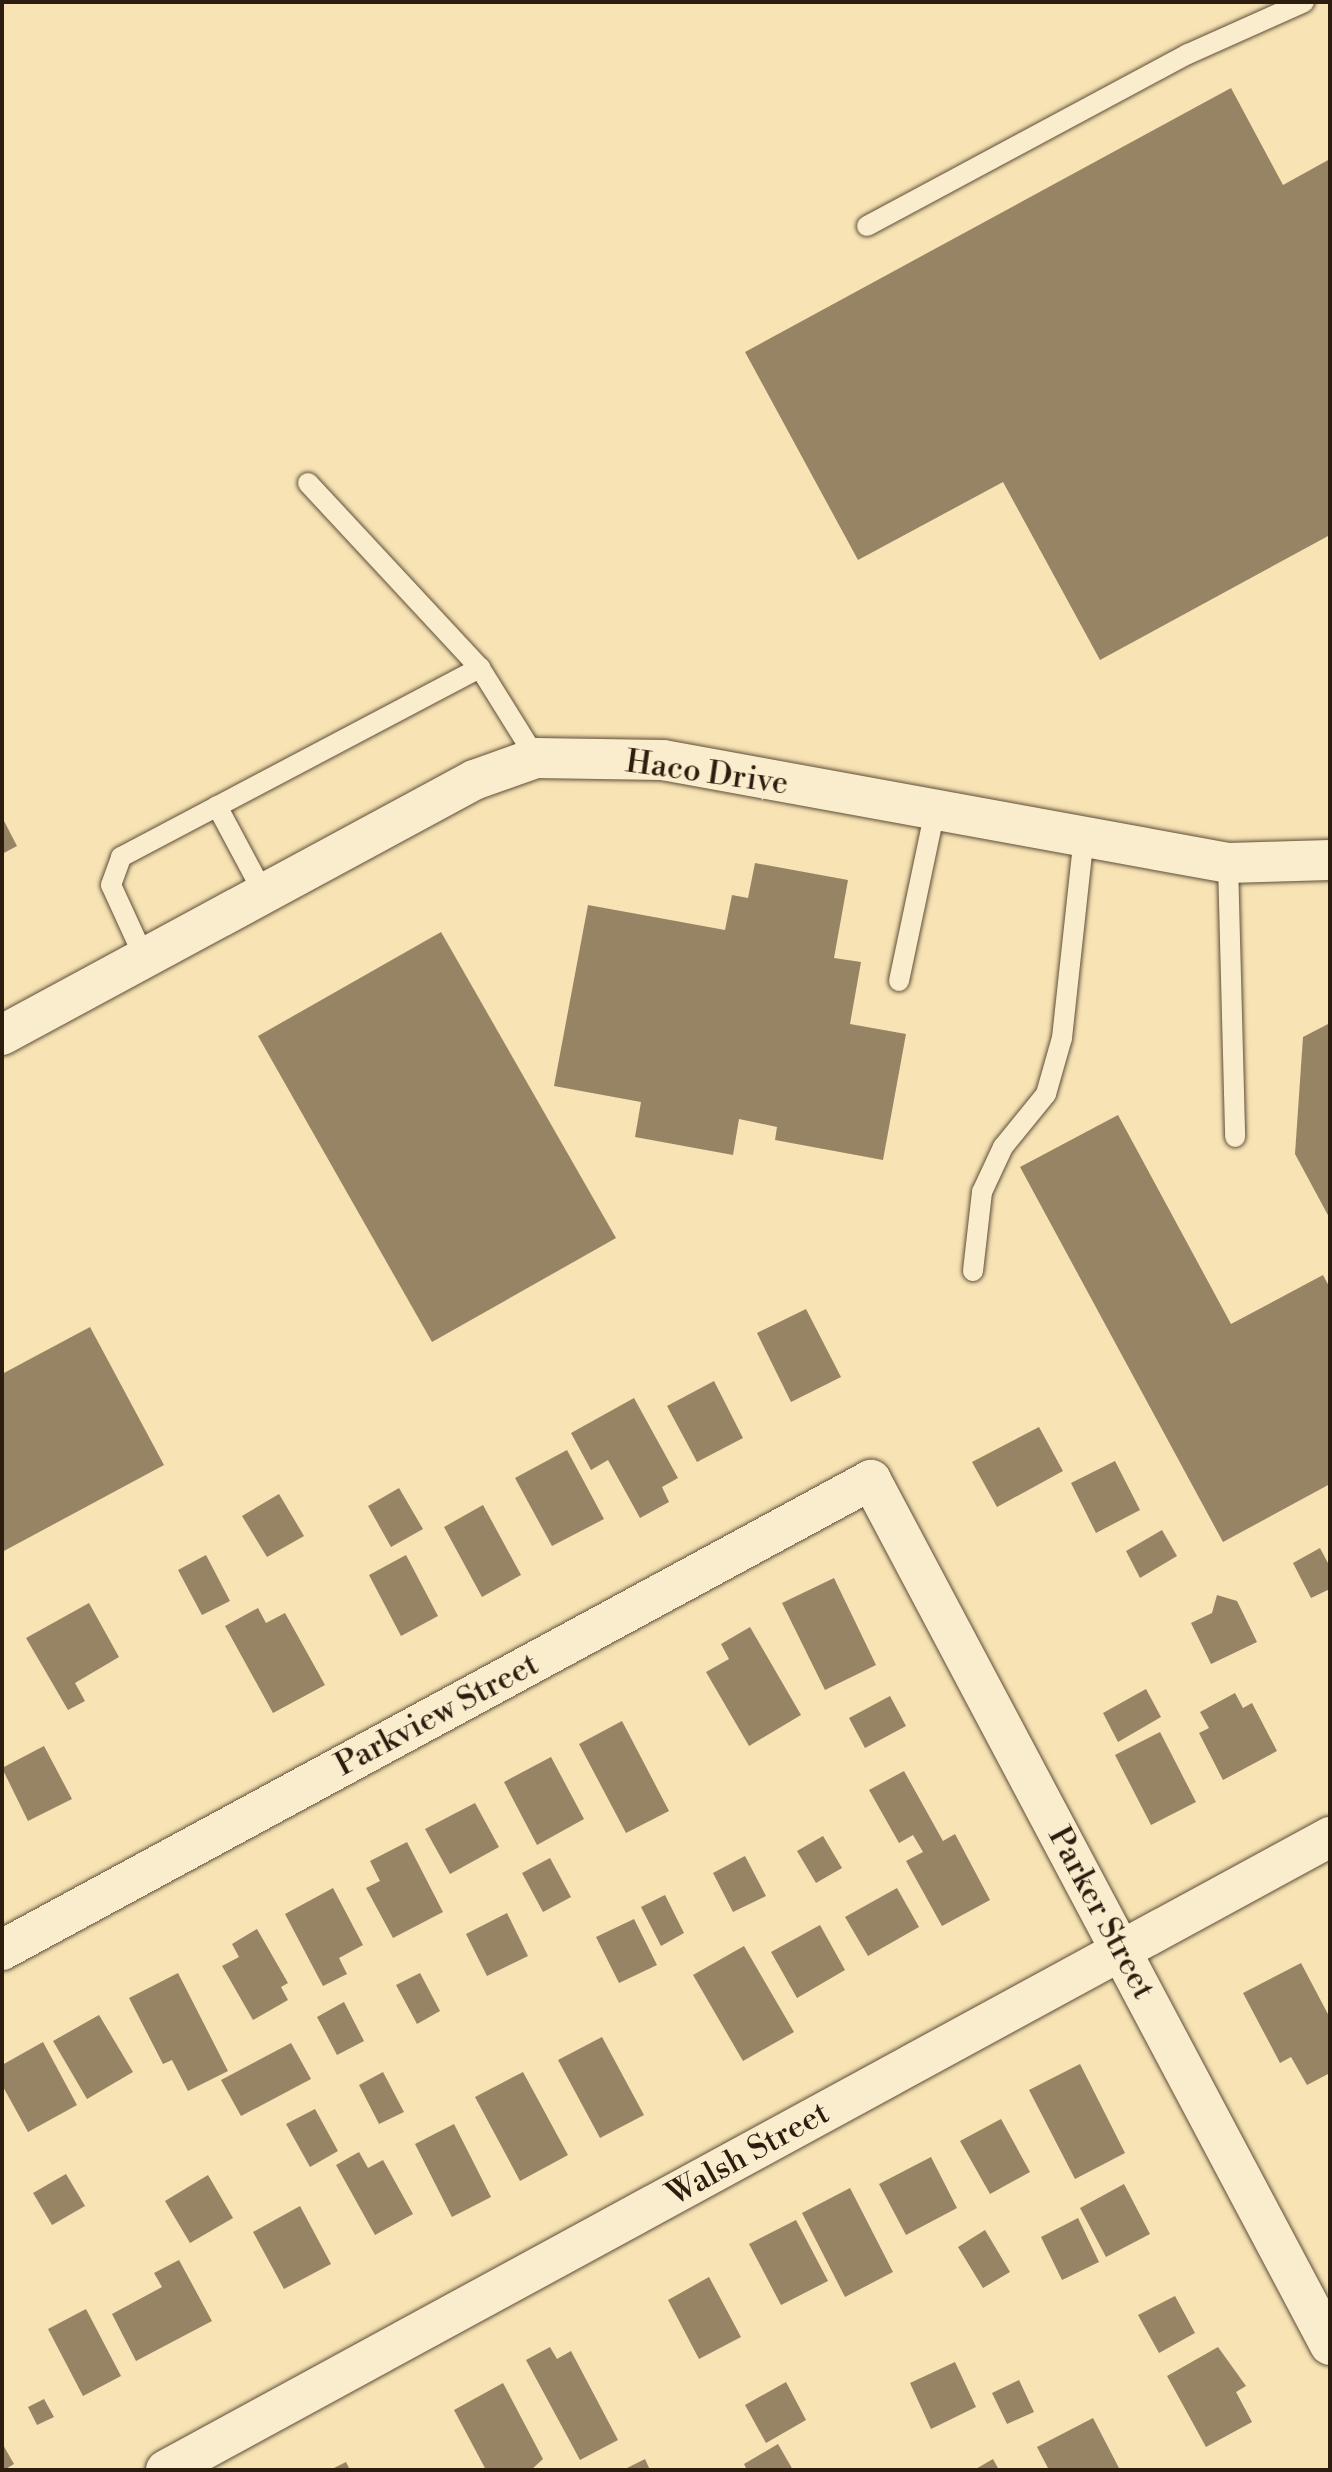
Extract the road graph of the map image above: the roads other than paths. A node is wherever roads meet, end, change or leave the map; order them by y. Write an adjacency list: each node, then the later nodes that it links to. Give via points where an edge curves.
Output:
1 (1304, 2): 2 (lane, via 1188,54)
2 (867, 226)
3 (308, 483): 4 (lane)
4 (480, 668): 5 (lane); 6 (lane)
5 (536, 758): 7 (street, Haco Drive, via 663,760); 11 (street, Haco Drive, via 474,780)
6 (217, 806): 11 (lane); 12 (lane, via 121,857 111,885)
7 (935, 810): 8 (street, Haco Drive); 13 (lane)
8 (1084, 837): 10 (street, Haco Drive); 16 (lane, via 1062,1038 1046,1094 1003,1147 982,1192)
9 (1330, 860): 10 (street, Haco Drive)
10 (1228, 863): 15 (lane)
11 (263, 892): 12 (street, Haco Drive)
12 (144, 957): 14 (street, Haco Drive)
13 (899, 981)
14 (2, 1035)
15 (1235, 1137)
16 (973, 1271)
17 (871, 1480): 19 (street, Parkview Street); 20 (street, Parker Street)
18 (1330, 1837): 20 (street, Walsh Street)
19 (2, 1950)
20 (1120, 1951): 21 (street, Parker Street); 22 (street, Walsh Street)
21 (1330, 2345)
22 (166, 2470)

